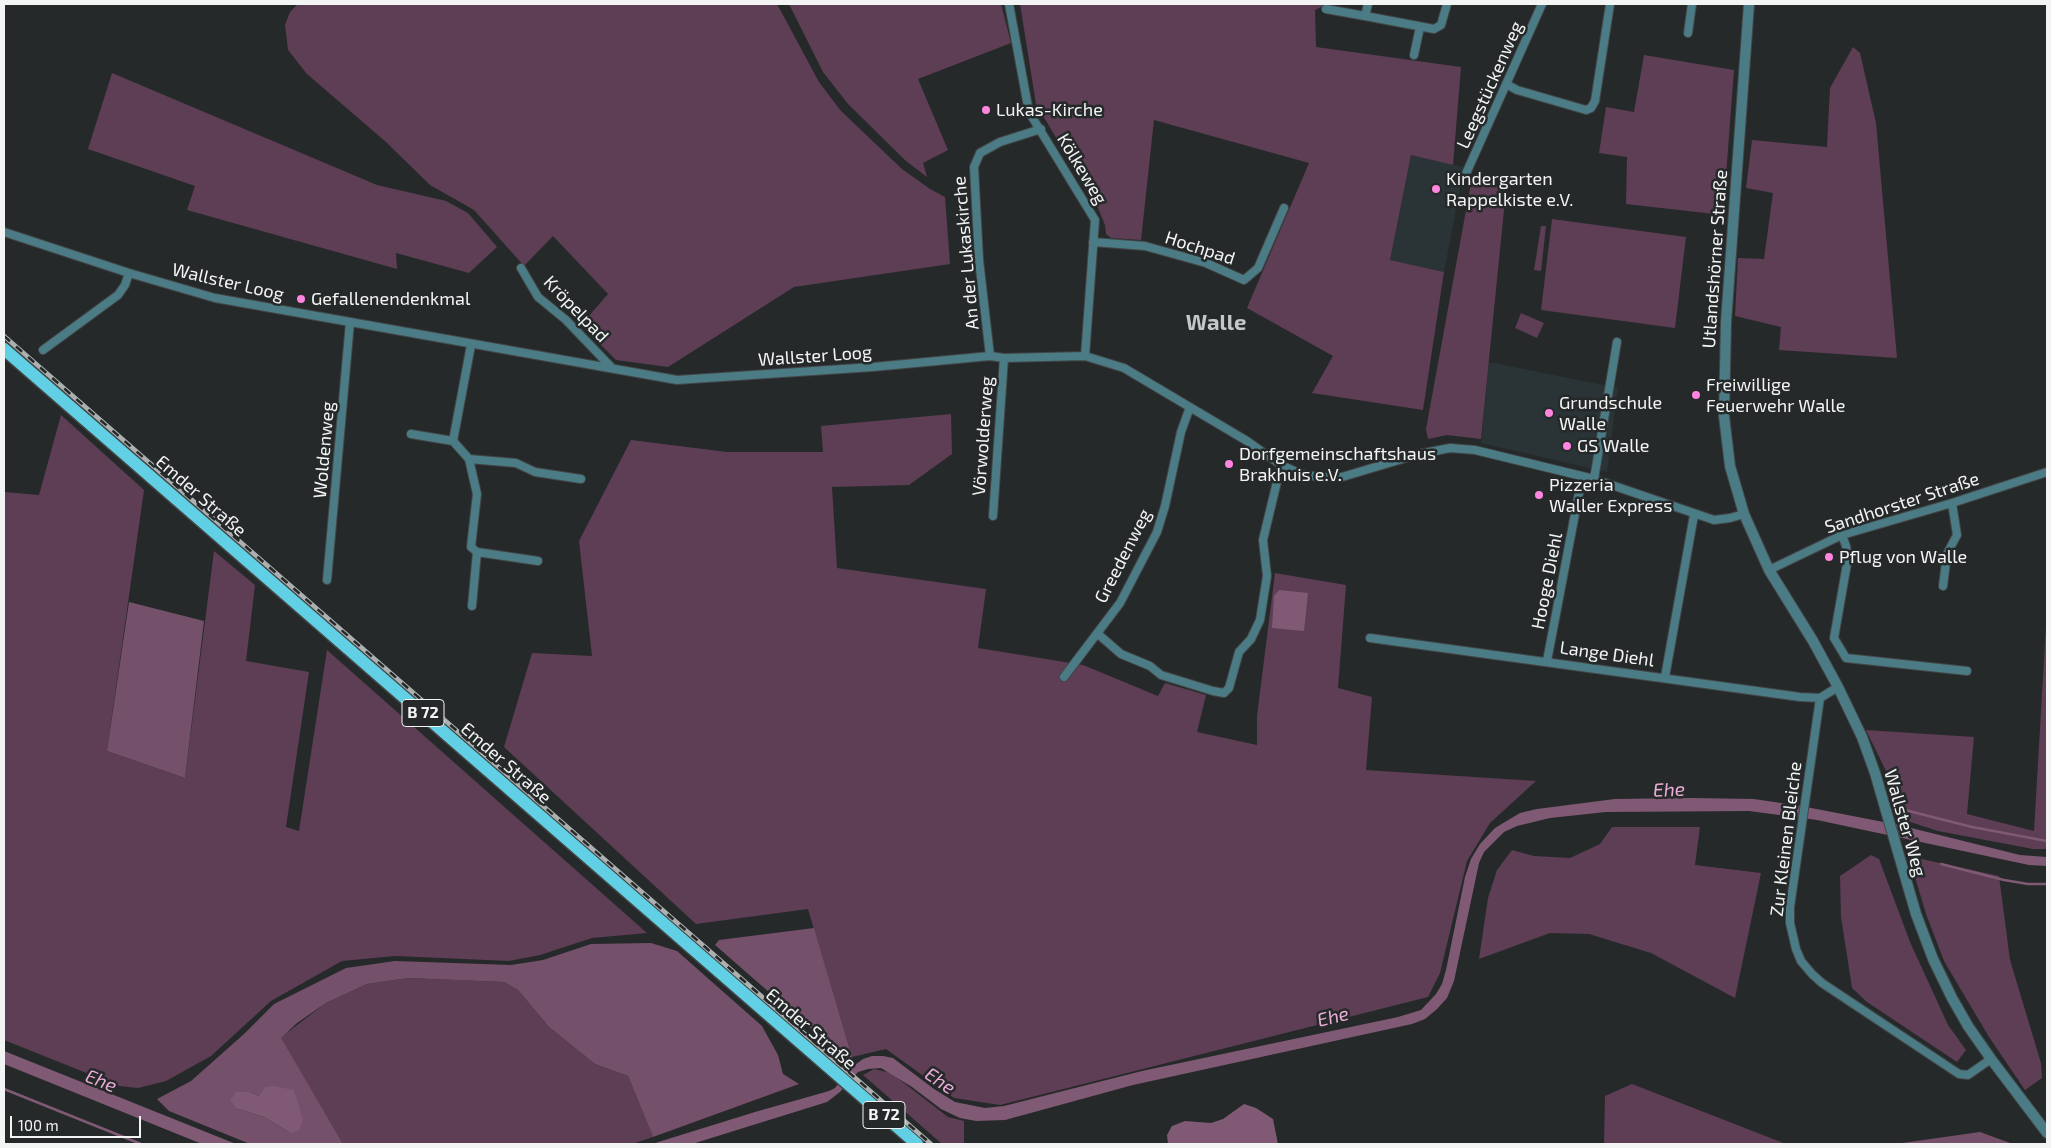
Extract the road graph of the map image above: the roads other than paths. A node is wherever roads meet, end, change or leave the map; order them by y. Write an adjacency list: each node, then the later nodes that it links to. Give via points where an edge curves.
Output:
1 (1009, 4): 14 (street, Kölkeweg, via 1029,112)
2 (1368, 4): 9 (street)
3 (1447, 4): 10 (street, via 1438,28)
4 (1542, 4): 13 (street, Leegstückenweg)
5 (1610, 4): 13 (street, via 1595,101 1591,108 1586,110)
6 (1692, 4): 11 (street)
7 (1749, 4): 40 (street, Utlandshörner Straße, via 1724,373 1726,441)
8 (1326, 9): 9 (street)
9 (1365, 16): 10 (street)
10 (1420, 27): 12 (street)
11 (1688, 33)
12 (1414, 55)
13 (1506, 84): 15 (street, Leegstückenweg)
14 (1041, 129): 18 (street, Kölkeweg, via 1095,220); 26 (street, An der Lukaskirche, via 1000,142 980,153 974,167 979,260)
15 (1464, 178)
16 (1284, 208): 18 (street, Hochpad, via 1258,268 1244,280 1206,263 1145,246)
17 (4, 232): 20 (street, Wallster Loog)
18 (1093, 242): 27 (street, Kölkeweg)
19 (521, 268): 29 (street, Kröpelpad, via 538,297 566,320)
20 (128, 273): 21 (street, Wallster Loog, via 215,298); 25 (street, via 118,295)
21 (350, 322): 23 (street, Wallster Loog); 47 (street, Woldenweg)
22 (1617, 342): 38 (street)
23 (471, 345): 29 (street, Wallster Loog); 32 (street)
24 (4, 349): 60 (main road, Emder Straße / B 72)
25 (43, 350)
26 (990, 356): 28 (street, Wallster Loog); 29 (street, Wallster Loog, via 677,380)
27 (1085, 356): 28 (street, Wallster Loog); 30 (street, Wallster Loog, via 1124,368)
28 (1004, 358): 42 (street, Vörwolderweg)
29 (612, 368)
30 (1190, 407): 34 (street, Wallster Loog); 50 (street, Greedenweg, via 1157,532 1120,603)
31 (411, 434): 32 (street)
32 (453, 441): 33 (street)
33 (469, 459): 37 (street, via 516,463 535,472); 44 (street, via 477,494 470,547)
34 (1281, 464): 36 (street, Wallster Loog, via 1301,474 1342,477 1412,455 1450,448 1475,450); 50 (street, via 1263,540 1267,576 1260,620 1239,652 1229,688 1224,693 1161,675 1150,666 1121,654)
35 (2047, 472): 39 (street, Sandhorster Straße)
36 (1582, 477): 38 (street, Wallster Loog); 52 (street, Hooge Diehl)
37 (581, 479)
38 (1594, 479): 41 (street, Wallster Loog)
39 (1952, 503): 43 (street, Sandhorster Straße); 48 (street, via 1957,535 1947,554)
40 (1744, 514): 41 (street, Wallster Loog, via 1714,520); 46 (street, Wallster Weg)
41 (1694, 515): 55 (street)
42 (993, 516)
43 (1842, 535): 46 (street, Sandhorster Straße); 53 (street, via 1848,558 1834,638 1846,658)
44 (477, 552): 45 (street); 49 (street)
45 (538, 561)
46 (1769, 570): 56 (street, Wallster Weg, via 1814,641)
47 (328, 580)
48 (1943, 586)
49 (472, 606)
50 (1098, 634): 54 (street, Greedenweg)
51 (1370, 638): 52 (street, Lange Diehl)
52 (1547, 661): 55 (street, Lange Diehl)
53 (1967, 671)
54 (1064, 677)
55 (1664, 677): 57 (street, Lange Diehl)
56 (1838, 687): 57 (street); 58 (street, Wallster Weg, via 1862,737 1933,959 1952,998)
57 (1820, 698): 58 (street, Zur Kleinen Bleiche, via 1790,907 1790,923 1801,960 1822,983 1960,1074 1968,1075)
58 (1991, 1059): 59 (street, Wallster Weg)
59 (2047, 1133)
60 (917, 1144)

